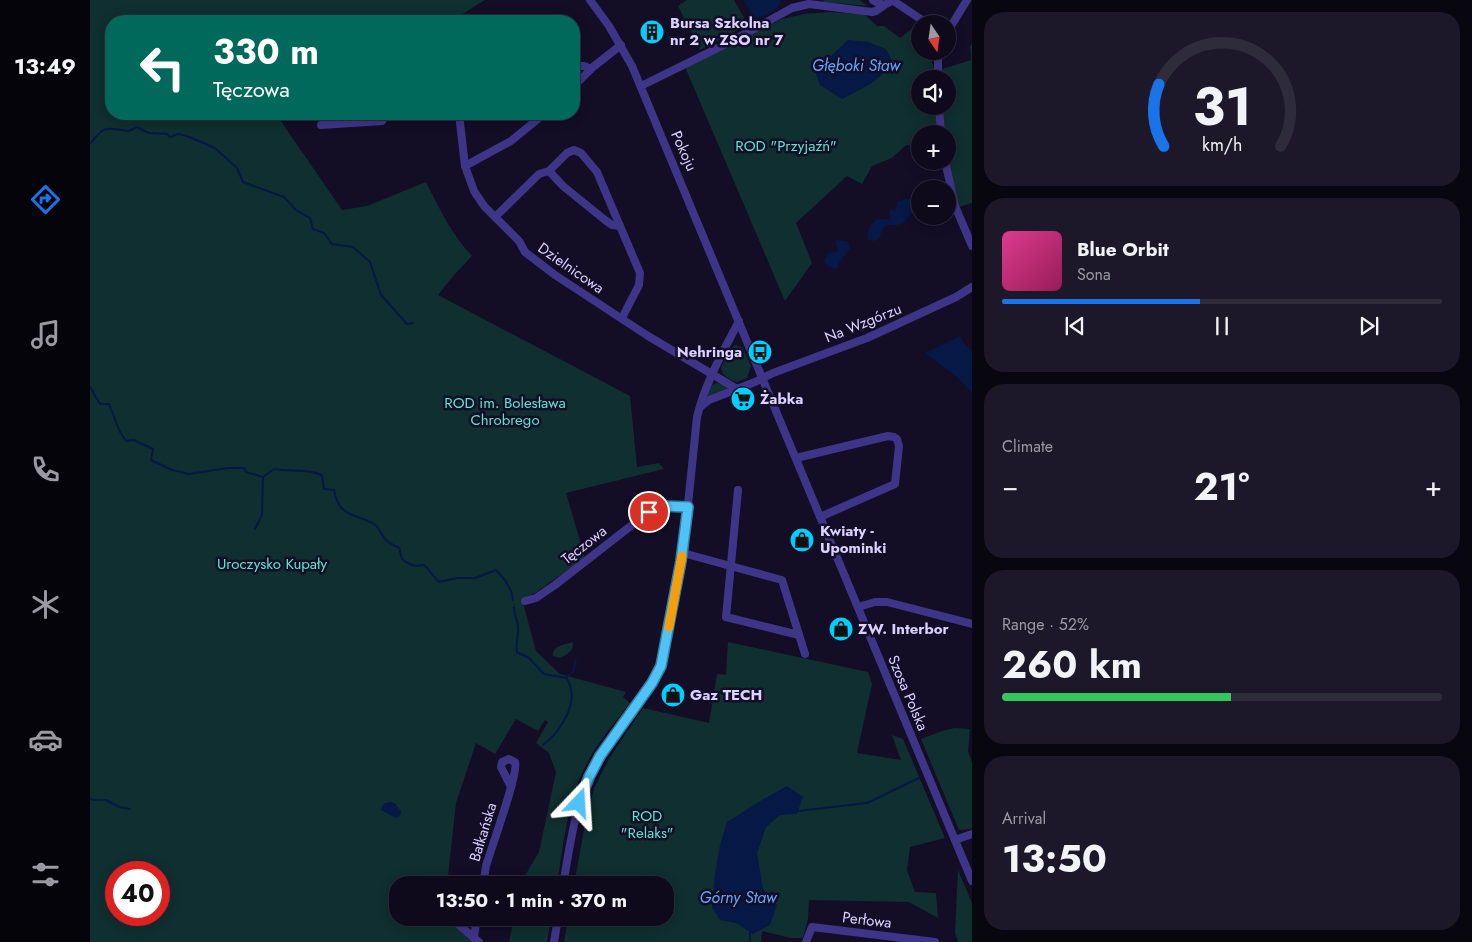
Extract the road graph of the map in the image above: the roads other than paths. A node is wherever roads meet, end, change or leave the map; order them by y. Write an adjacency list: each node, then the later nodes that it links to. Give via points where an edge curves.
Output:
1 (590, 0): 8 (street, Pokoju)
2 (873, 0): 5 (street)
3 (892, 0): 5 (street); 6 (street)
4 (967, 0): 7 (street)
5 (883, 6): 12 (street, via 876,12 809,4 792,8)
6 (914, 15)
7 (956, 18)
8 (621, 45): 10 (street); 12 (street, Pokoju)
9 (580, 66): 10 (street)
10 (591, 69): 11 (street)
11 (580, 80)
12 (641, 86): 25 (street, Pokoju)
13 (382, 120): 16 (street)
14 (460, 120): 17 (street, Dzielnicowa)
15 (538, 120): 17 (street, via 512,142)
16 (321, 125)
17 (465, 166): 20 (street, Dzielnicowa, via 478,198)
18 (947, 170): 22 (street, via 955,206)
19 (549, 171): 20 (street, via 539,174); 21 (street, via 605,220); 21 (street, via 569,151 580,153 597,172)
20 (495, 217): 24 (street, Dzielnicowa, via 519,241 525,252)
21 (620, 226): 24 (street, via 640,276 639,285)
22 (972, 246)
23 (972, 288): 27 (street, Na Wzgórzu, via 867,338)
24 (622, 318): 26 (street, Dzielnicowa)
25 (739, 321): 26 (street); 27 (street, Szosa Polska)
26 (712, 374): 28 (street, Dzielnicowa); 29 (street)
27 (762, 378): 28 (street, Na Wzgórzu); 32 (street, Szosa Polska)
28 (737, 389): 30 (street, Na Wzgórzu)
29 (704, 394): 30 (street); 31 (street)
30 (714, 398): 31 (street, Na Wzgórzu)
31 (699, 408): 34 (street)
32 (796, 458): 35 (street, Szosa Polska); 35 (street, via 888,436 894,437 898,443 895,484)
33 (738, 490): 37 (street)
34 (688, 507): 36 (street); 38 (street, Tęczowa, via 655,507 556,585)
35 (820, 517): 39 (street, Szosa Polska)
36 (683, 553): 37 (street); 47 (street, via 661,666 589,777 576,816)
37 (731, 566): 41 (street, via 782,580); 41 (street, via 726,617)
38 (525, 601)
39 (858, 607): 40 (street, via 887,602); 45 (street, Szosa Polska)
40 (972, 624)
41 (799, 635): 42 (street)
42 (805, 654)
43 (511, 787): 46 (street, Bałkańska)
44 (972, 834): 45 (street)
45 (955, 840): 48 (street, Szosa Polska)
46 (484, 876)
47 (565, 876)
48 (972, 881)
49 (460, 926): 52 (street)
50 (477, 926): 52 (street)
51 (557, 926): 53 (street)
52 (476, 940)
53 (554, 942)
54 (806, 942): 55 (street, Perłowa, via 812,927)
55 (935, 942)

